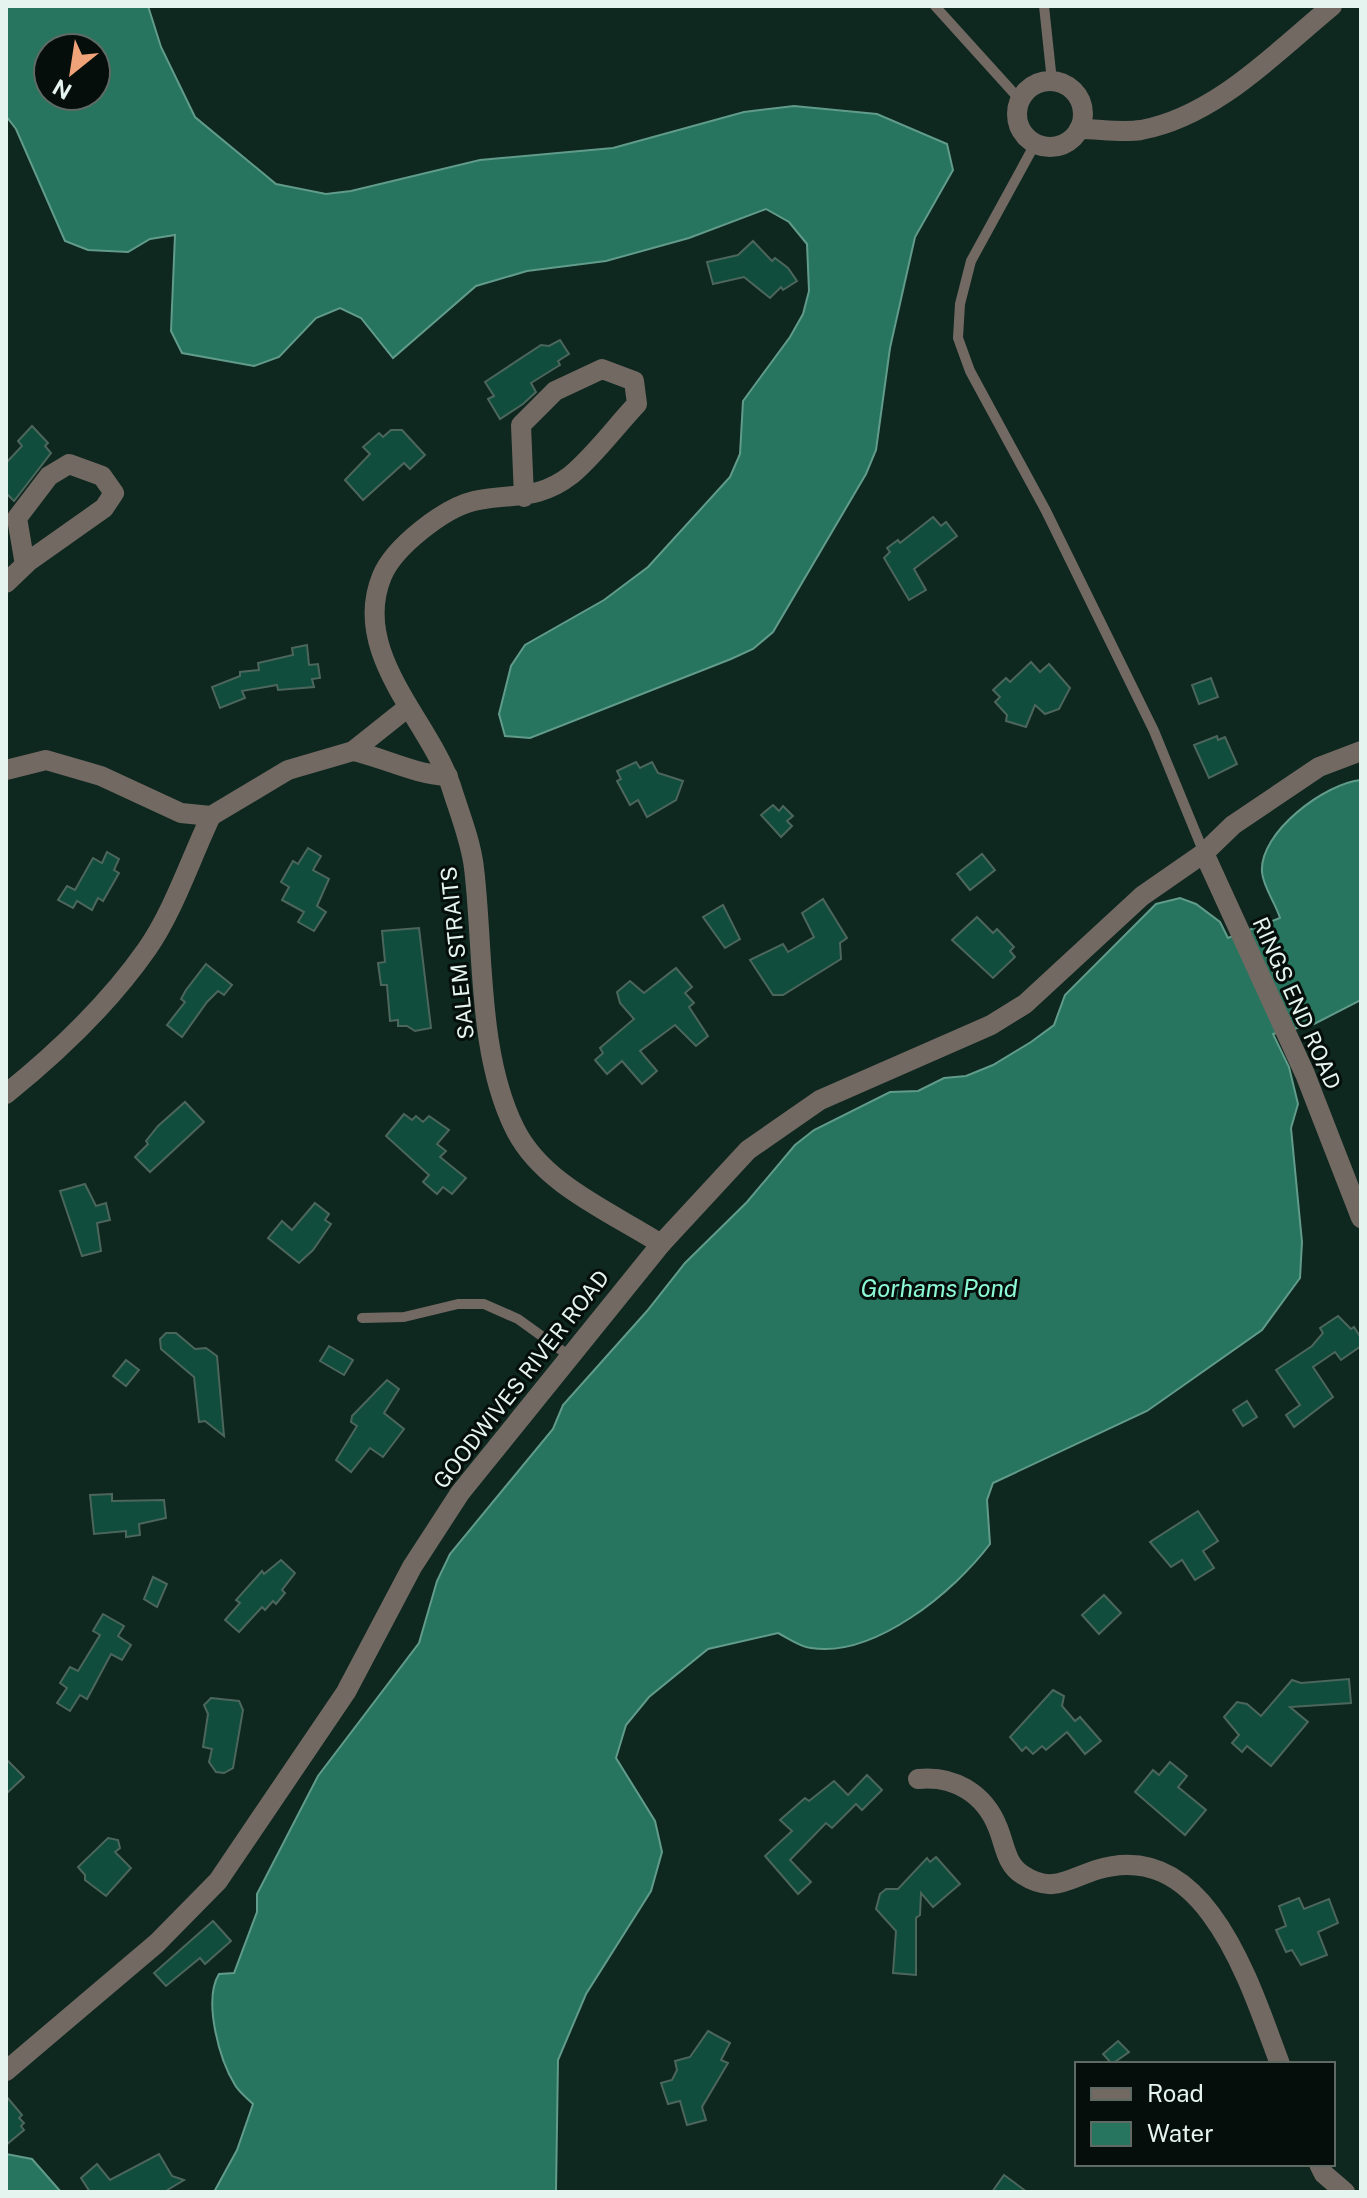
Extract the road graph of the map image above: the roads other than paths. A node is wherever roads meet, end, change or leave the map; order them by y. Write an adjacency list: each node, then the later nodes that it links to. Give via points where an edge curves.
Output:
1 (935, 6): 5 (lane)
2 (1044, 6): 4 (lane)
3 (1332, 6): 6 (street, via 1229,90 1179,116 1139,130)
4 (1052, 81): 5 (street, via 1028,89); 6 (street, via 1075,93 1081,104)
5 (1020, 100): 7 (street, via 1018,125)
6 (1079, 129): 7 (street, via 1060,146)
7 (1035, 144): 17 (lane, via 971,261 958,338 1154,731)
8 (524, 497): 8 (street, via 571,475 637,404 634,381 602,369 555,391 521,425); 11 (street, SALEM STRAITS, via 472,501 431,523 407,542 383,573 373,608 383,654)
9 (25, 565): 9 (street, via 104,508 114,493 102,476 69,464 49,476 17,518); 10 (street)
10 (6, 583)
11 (407, 708): 12 (street); 15 (street, SALEM STRAITS)
12 (353, 751): 15 (street, via 426,775); 16 (street, via 288,770)
13 (1361, 751): 17 (street, GOODWIVES RIVER ROAD, via 1319,767 1233,825)
14 (6, 770): 16 (street, via 46,760 101,776 181,813)
15 (448, 776): 20 (street, SALEM STRAITS, via 474,864 486,1024 515,1130 546,1172)
16 (211, 816): 18 (street, via 149,947 102,1005)
17 (1204, 853): 19 (street, RINGS END ROAD, via 1305,1074); 20 (street, GOODWIVES RIVER ROAD, via 1142,896 1025,1004 991,1025 820,1100 775,1129)
18 (6, 1094)
19 (1361, 1218)
20 (661, 1244): 22 (street, GOODWIVES RIVER ROAD)
21 (362, 1318): 22 (lane, via 484,1304 518,1319)
22 (568, 1355): 25 (street, GOODWIVES RIVER ROAD, via 430,1537 346,1692 218,1881 157,1943)
23 (918, 1779): 24 (street, via 954,1781 970,1792 990,1810 1011,1865 1040,1884 1064,1885 1113,1867 1176,1878 1217,1920)
24 (1279, 2062)
25 (6, 2071)
26 (1320, 2166): 27 (street)
27 (1345, 2192)

